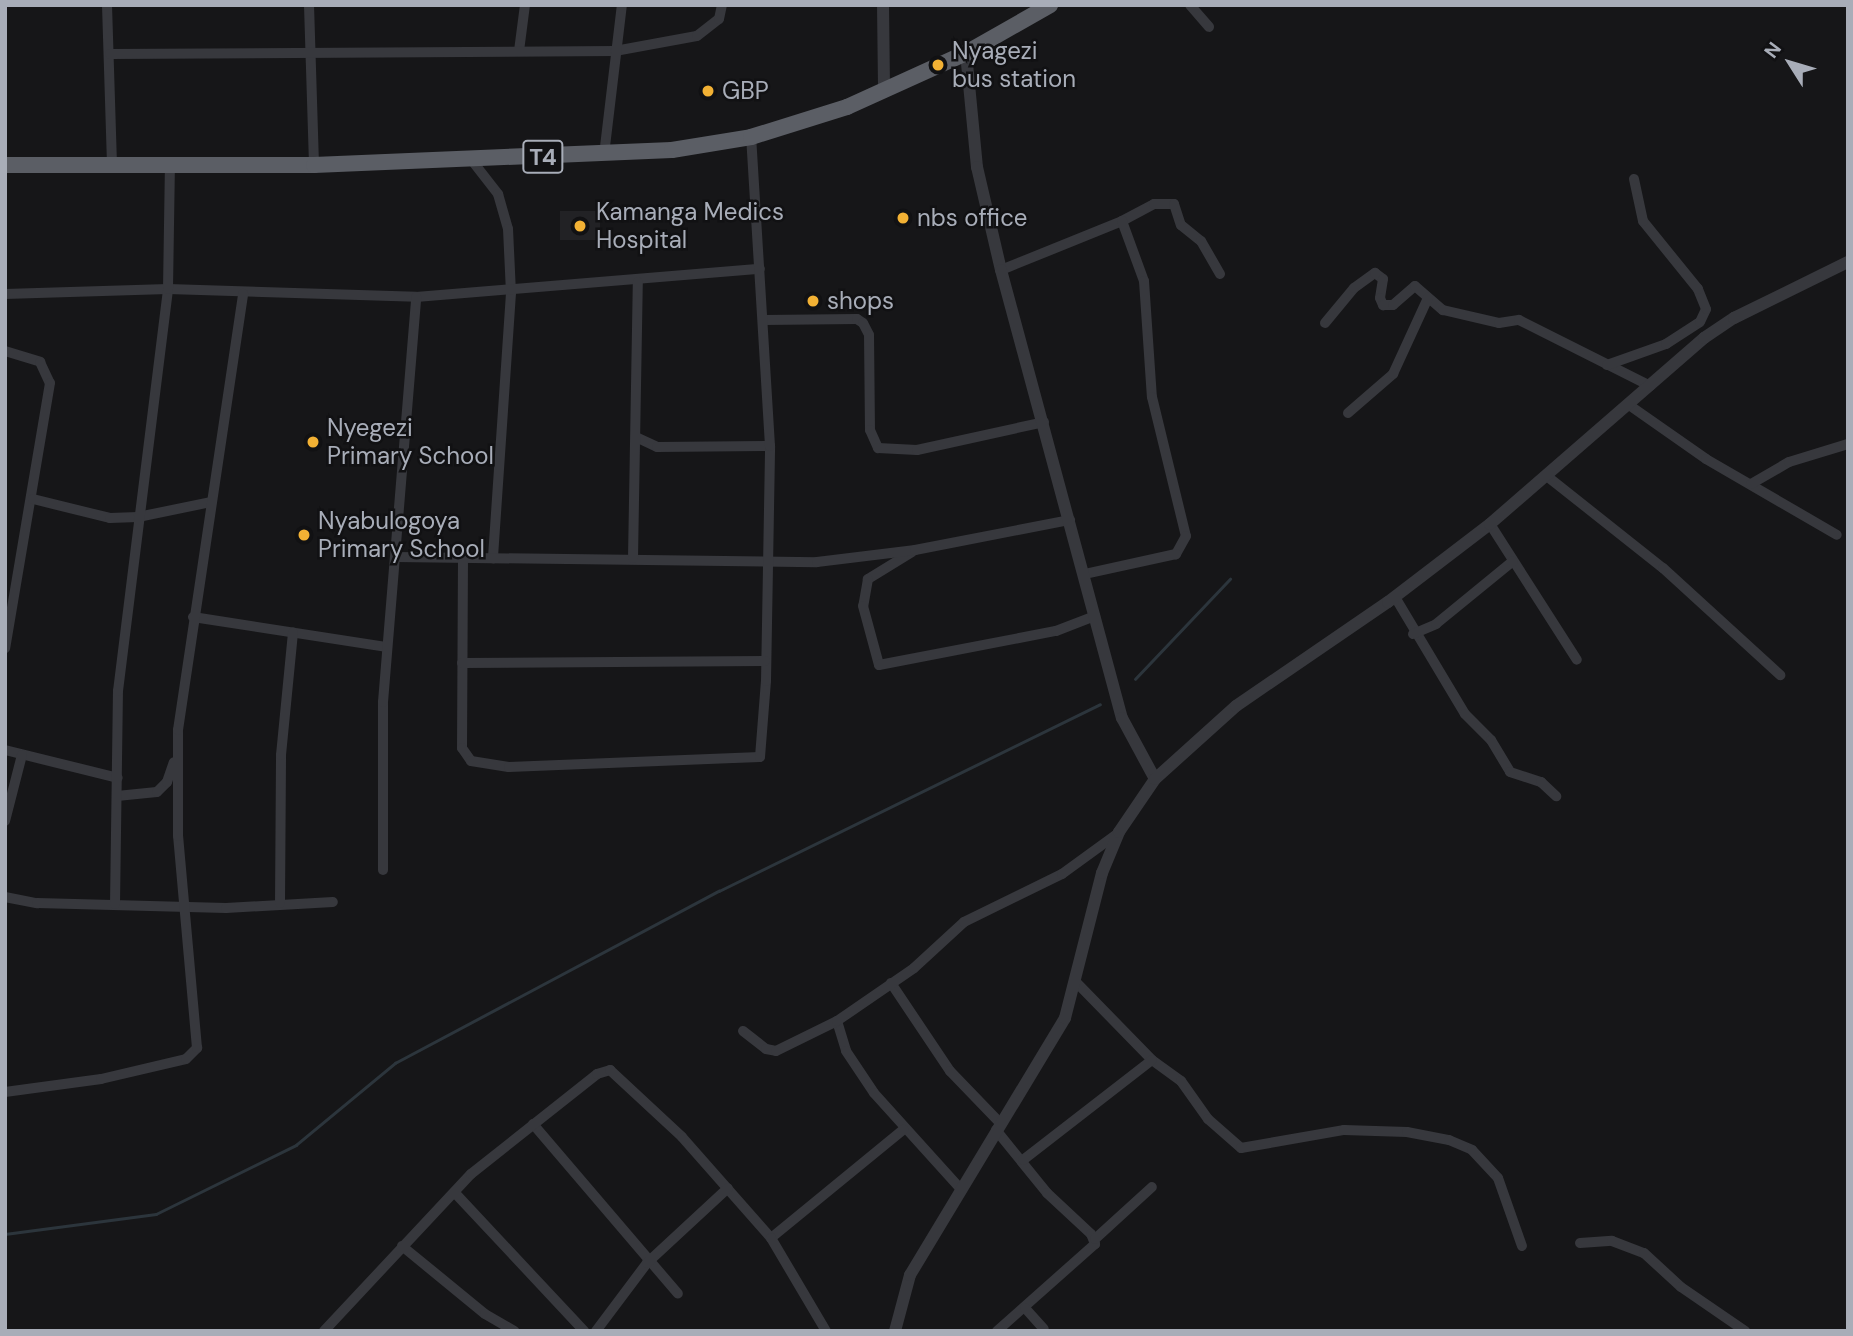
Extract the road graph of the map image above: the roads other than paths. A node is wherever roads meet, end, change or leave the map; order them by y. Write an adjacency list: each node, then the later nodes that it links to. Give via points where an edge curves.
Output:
1 (107, 5): 14 (street)
2 (309, 5): 12 (street)
3 (525, 5): 10 (street)
4 (622, 5): 11 (street)
5 (722, 5): 11 (street, via 719,19 697,36)
6 (883, 5): 15 (street)
7 (1050, 5): 13 (highway, T4)
8 (1190, 5): 9 (street)
9 (1209, 27)
10 (519, 51): 11 (street); 12 (street)
11 (615, 51): 17 (street)
12 (310, 52): 14 (street); 21 (street)
13 (966, 53): 15 (highway, T4); 27 (street, via 977,167)
14 (110, 54): 20 (street)
15 (884, 92): 16 (highway, T4)
16 (751, 137): 17 (highway, T4); 26 (street)
17 (604, 156): 18 (highway, T4)
18 (470, 158): 21 (highway, T4); 31 (street, via 505,210)
19 (5, 164): 20 (highway, T4)
20 (113, 164): 22 (highway, T4)
21 (314, 165): 22 (highway, T4)
22 (170, 168): 30 (street)
23 (1634, 178): 39 (street, via 1643,221 1698,289 1706,309 1700,322 1677,338)
24 (1122, 221): 27 (street); 28 (street, via 1154,204 1174,204 1181,225 1201,241); 62 (street, via 1144,281 1152,397 1186,536 1177,554)
25 (1848, 262): 40 (street, via 1734,318)
26 (760, 269): 29 (street); 36 (street)
27 (1001, 270): 43 (street)
28 (1220, 274)
29 (638, 282): 31 (street); 44 (street)
30 (168, 289): 32 (street); 33 (street); 51 (street)
31 (511, 293): 34 (street); 58 (street)
32 (5, 294)
33 (243, 294): 34 (street); 50 (street)
34 (416, 297): 56 (street)
35 (1428, 298): 37 (street, via 1420,287 1412,286 1393,305 1383,305 1383,279 1373,274); 39 (street, via 1460,316 1499,323 1519,320); 42 (street, via 1393,374)
36 (764, 320): 43 (street, via 857,319 863,323 869,335 870,430 878,447 917,450); 46 (street)
37 (1325, 323)
38 (5, 351): 49 (street, via 40,362 50,383)
39 (1606, 366): 40 (street)
40 (1650, 386): 41 (street)
41 (1629, 405): 47 (street); 48 (street)
42 (1348, 413)
43 (1044, 422): 52 (street)
44 (638, 438): 46 (street, via 657,447); 59 (street)
45 (1848, 444): 48 (street, via 1789,462)
46 (770, 446): 61 (street)
47 (1548, 477): 53 (street); 73 (street, via 1663,568)
48 (1751, 484): 54 (street)
49 (33, 499): 51 (street, via 110,518); 68 (street)
50 (211, 502): 51 (street); 65 (street)
51 (138, 517): 77 (street, via 117,691)
52 (1070, 520): 55 (street); 62 (street)
53 (1490, 524): 60 (street); 63 (street)
54 (1838, 535)
55 (915, 550): 61 (street); 64 (street, via 868,579 863,606 879,665 1056,631)
56 (396, 557): 57 (street); 69 (street)
57 (463, 558): 58 (street); 72 (street)
58 (493, 558): 59 (street)
59 (634, 558): 61 (street)
60 (1513, 561): 67 (street, via 1436,624); 70 (street)
61 (769, 563): 71 (street)
62 (1084, 574): 64 (street)
63 (1395, 597): 67 (street); 78 (street, via 1237,706)
64 (1095, 616): 78 (street, via 1122,718)
65 (193, 617): 66 (street); 76 (street)
66 (293, 634): 69 (street); 86 (street, via 281,755)
67 (1413, 634): 80 (street, via 1510,772 1541,782)
68 (6, 645)
69 (386, 647): 83 (street)
70 (1577, 660)
71 (765, 661): 72 (street); 72 (street, via 763,750 756,760 509,767 478,765 464,753)
72 (462, 663)
73 (1780, 675)
74 (5, 750): 75 (street)
75 (22, 755): 77 (street); 81 (street)
76 (177, 755): 79 (street, via 167,782 157,792); 88 (street)
77 (117, 778): 79 (street)
78 (1155, 779): 82 (street)
79 (117, 796): 87 (street)
80 (1556, 796)
81 (5, 821)
82 (1119, 832): 89 (street, via 1102,873); 90 (street, via 1062,874 973,915)
83 (383, 870)
84 (5, 897): 87 (street, via 37,903)
85 (333, 902): 86 (street)
86 (280, 903): 88 (street)
87 (115, 904): 88 (street)
88 (184, 907): 94 (street, via 194,1052 186,1059 101,1079)
89 (1075, 982): 93 (street); 96 (street, via 1065,1018)
90 (891, 984): 91 (street); 96 (street, via 950,1071)
91 (837, 1021): 92 (street, via 776,1051); 97 (street, via 846,1051)
92 (743, 1031)
93 (1152, 1060): 98 (street); 107 (street, via 1171,1070 1208,1119 1244,1149 1272,1140 1296,1141 1344,1130 1375,1129 1462,1145 1482,1158 1498,1178)
94 (5, 1092)
95 (533, 1124): 101 (street, via 597,1074 610,1070 682,1137); 102 (street); 108 (street)
96 (999, 1127): 98 (street); 99 (street)
97 (903, 1130): 99 (street); 103 (street)
98 (1023, 1160): 104 (street, via 1047,1193)
99 (959, 1187): 117 (street, via 905,1286)
100 (1152, 1187): 104 (street)
101 (728, 1188): 103 (street); 108 (street)
102 (455, 1193): 106 (street); 114 (street)
103 (771, 1238): 116 (street)
104 (1095, 1239): 110 (street, via 1095,1244)
105 (1580, 1243): 119 (street, via 1612,1241 1644,1253 1681,1287)
106 (402, 1246): 112 (street); 113 (street, via 485,1314)
107 (1522, 1246)
108 (647, 1263): 109 (street); 115 (street)
109 (678, 1294)
110 (1025, 1308): 111 (street); 118 (street)
111 (1044, 1329)
112 (324, 1331)
113 (514, 1331)
114 (584, 1331)
115 (596, 1331)
116 (827, 1331)
117 (895, 1331)
118 (997, 1331)
119 (1745, 1331)

